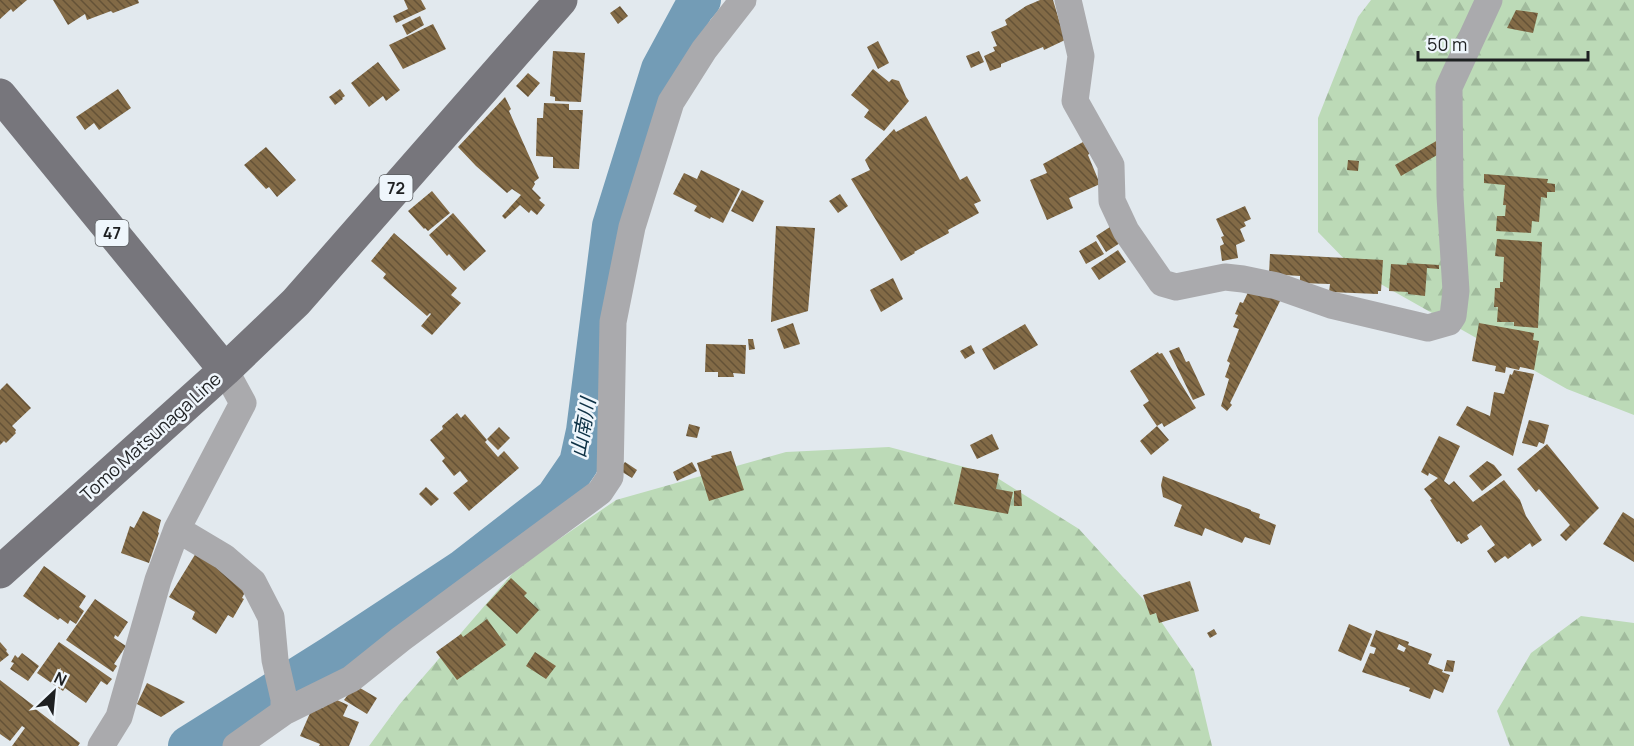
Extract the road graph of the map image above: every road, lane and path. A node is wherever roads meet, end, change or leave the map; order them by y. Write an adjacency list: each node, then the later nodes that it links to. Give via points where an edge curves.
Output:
1 (561, 0): 6 (main road, 72, via 296,302)
2 (743, 0): 9 (street, via 704,50 671,102 632,227 613,322 610,477 600,492 351,679)
3 (1068, 0): 4 (street, via 1081,56 1075,101 1111,165 1112,201 1126,231 1162,283 1176,287 1224,277 1243,279 1277,286 1331,306 1428,328 1449,322 1456,291 1449,87)
4 (1489, 0)
5 (0, 95): 6 (main road, Tomo Matsunaga Line / 47)
6 (225, 370): 7 (street, via 243,403); 8 (main road, Tomo Matsunaga Line)
7 (177, 529): 9 (street, via 224,557 253,582 271,616); 10 (street, via 158,580 119,717)
8 (0, 572)
9 (284, 705): 11 (street)
10 (101, 746)
11 (236, 746)

